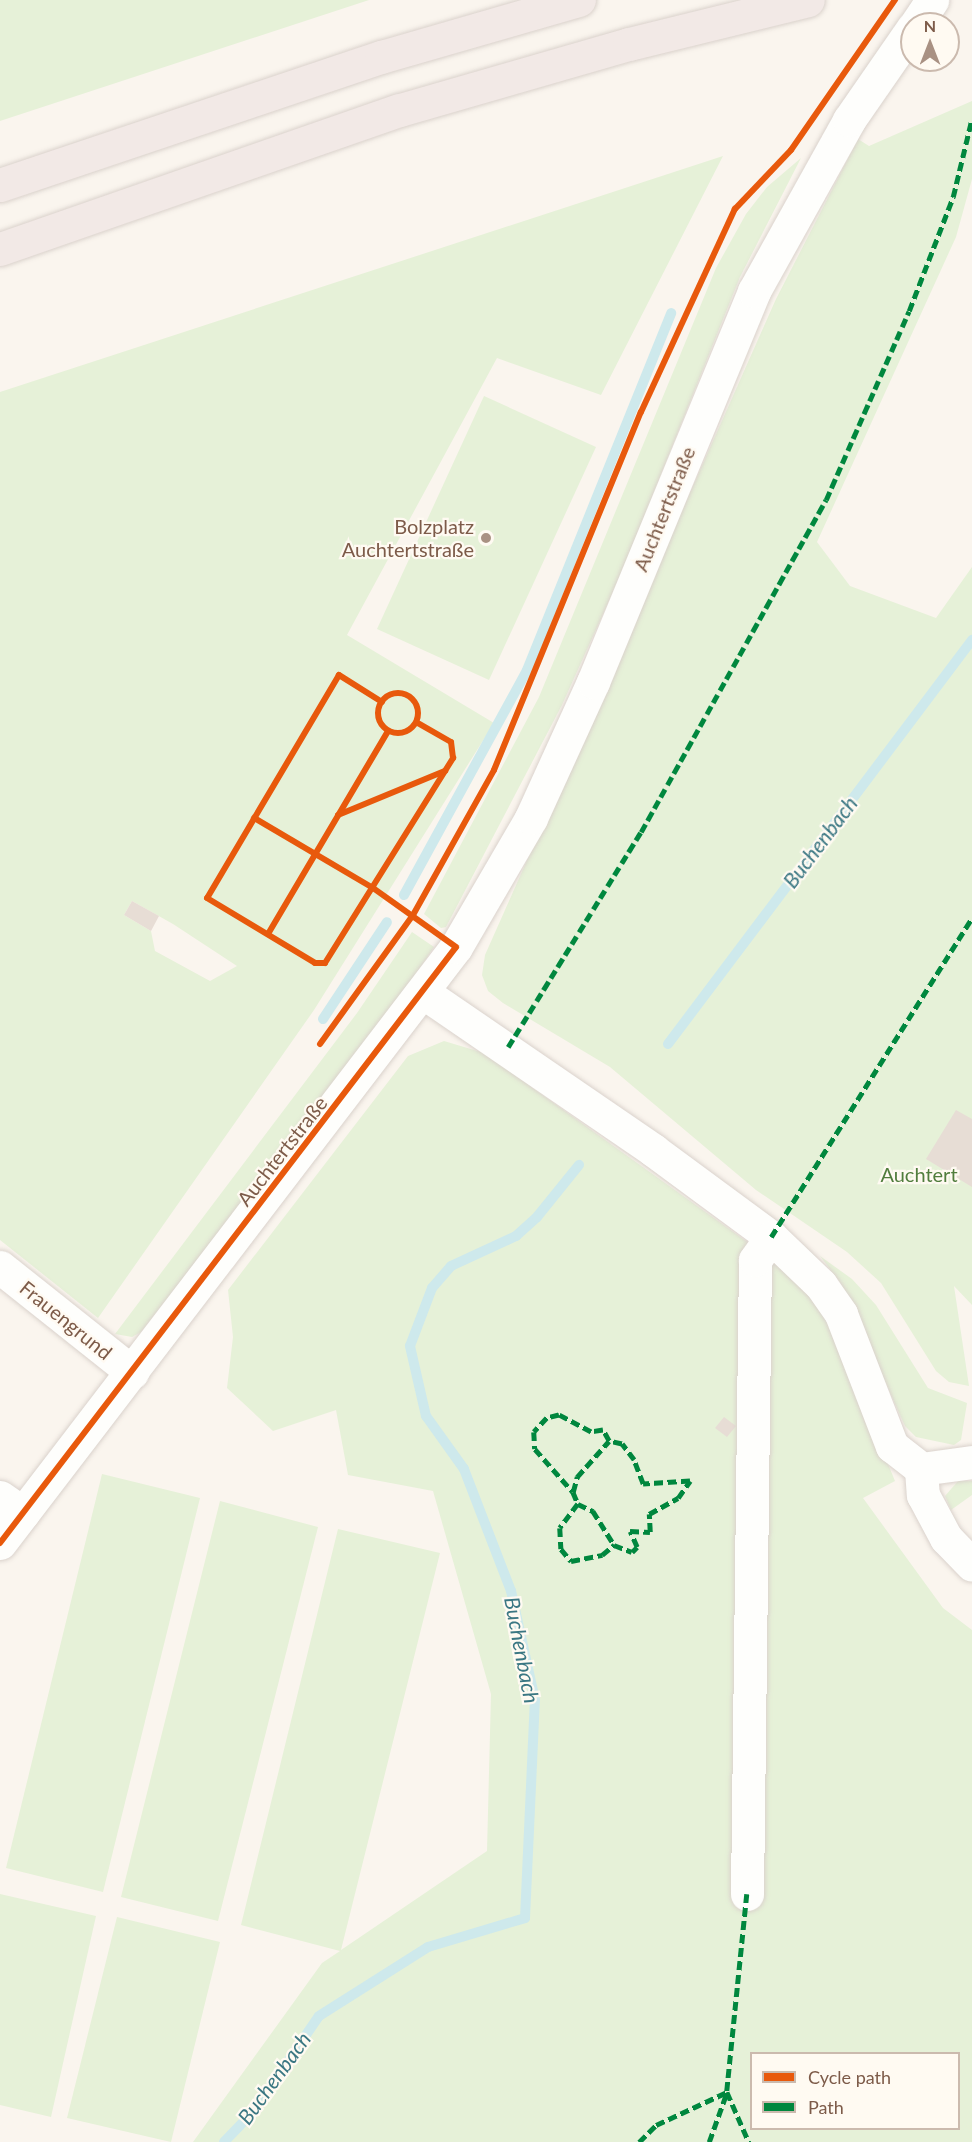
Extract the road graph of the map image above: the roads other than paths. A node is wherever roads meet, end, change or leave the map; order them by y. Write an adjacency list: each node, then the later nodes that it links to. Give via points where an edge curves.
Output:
1 (579, 0): 4 (highway, via 381,57)
2 (808, 0): 5 (highway, via 629,44 400,110)
3 (900, 46): 6 (street, Auchtertstraße, via 849,120 754,291 593,682 531,818)
4 (0, 185)
5 (0, 249)
6 (424, 993): 7 (street, via 508,1047); 9 (street, Auchtertstraße)
7 (771, 1237): 11 (street, via 821,1285 841,1314 892,1446); 15 (street, via 755,1260)
8 (0, 1267): 9 (street, Frauengrund)
9 (132, 1372): 12 (street, Auchtertstraße)
10 (972, 1462): 11 (street)
11 (921, 1469): 14 (street, via 924,1495 946,1538)
12 (12, 1505): 13 (street, Auchtertstraße)
13 (0, 1543)
14 (972, 1565)
15 (747, 1894)

